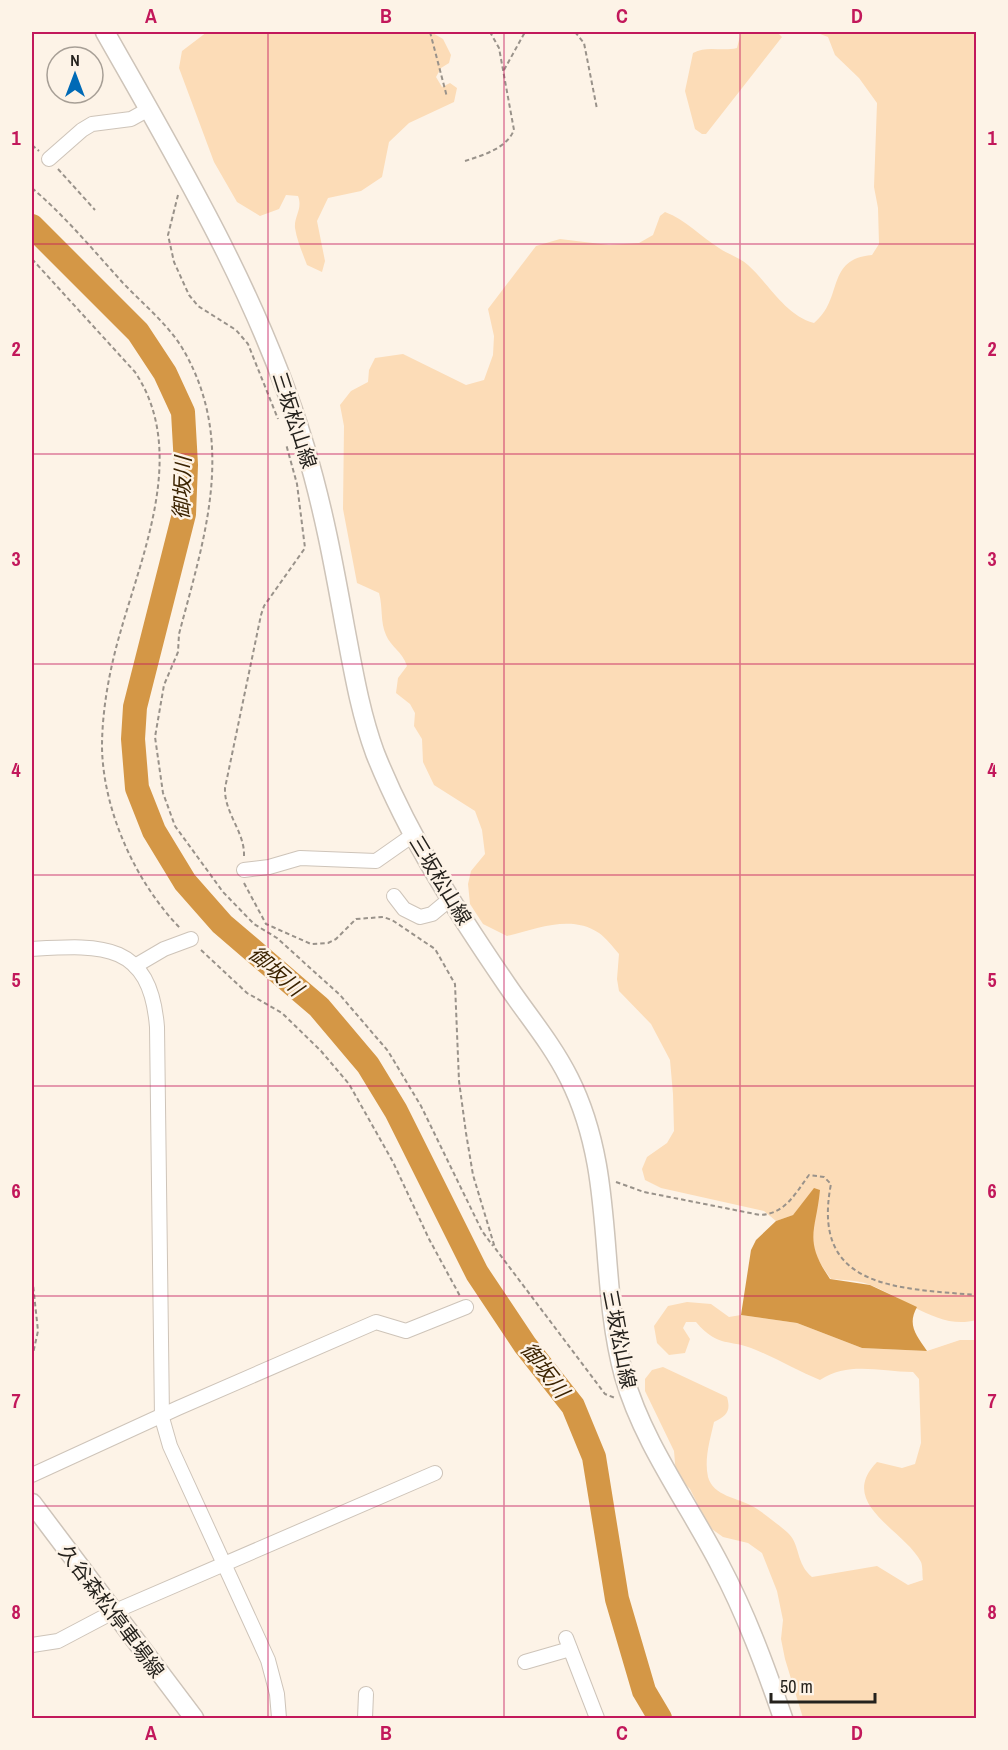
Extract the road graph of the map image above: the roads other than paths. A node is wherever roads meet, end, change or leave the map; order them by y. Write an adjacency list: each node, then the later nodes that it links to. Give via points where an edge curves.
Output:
1 (105, 32): 2 (main road, 三坂松山線)
2 (149, 109): 3 (street, via 131,119 92,124); 4 (main road, 三坂松山線, via 234,265 288,393 318,495 362,713 387,782)
3 (49, 159)
4 (413, 835): 5 (street, via 376,861 300,858); 7 (main road, 三坂松山線)
5 (244, 870)
6 (394, 896): 7 (street, via 404,909 420,917 432,914)
7 (450, 899): 25 (main road, 三坂松山線, via 546,1040 568,1077 586,1120 601,1179 616,1340 631,1397 646,1433 722,1568 759,1650)
8 (191, 939): 10 (street)
9 (32, 949): 10 (street, via 96,947 113,951)
10 (135, 966): 12 (street, via 151,989 157,1027)
11 (466, 1307): 12 (street, via 406,1331 376,1322)
12 (162, 1418): 14 (street); 16 (street, via 170,1446)
13 (435, 1473): 16 (street)
14 (32, 1475)
15 (32, 1503): 17 (main road, 久谷森松停車場線)
16 (223, 1564): 17 (street); 23 (street, via 268,1660)
17 (113, 1612): 18 (street, via 58,1641); 22 (main road, 久谷森松停車場線)
18 (32, 1645)
19 (525, 1662): 21 (street, via 568,1643)
20 (366, 1694): 24 (street)
21 (591, 1717)
22 (194, 1719)
23 (279, 1719)
24 (365, 1719)
25 (783, 1719)

